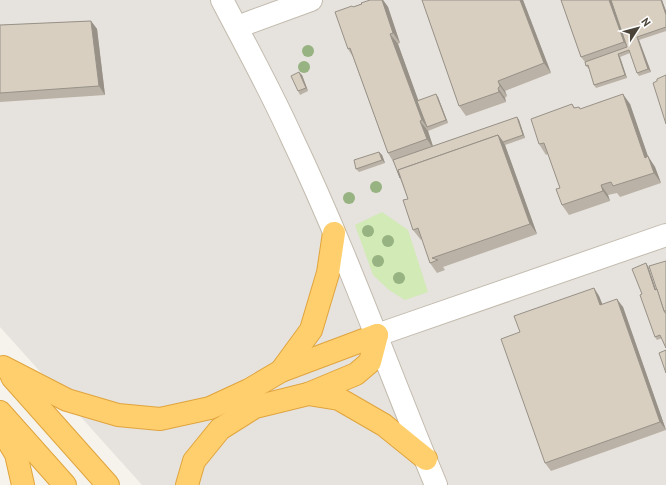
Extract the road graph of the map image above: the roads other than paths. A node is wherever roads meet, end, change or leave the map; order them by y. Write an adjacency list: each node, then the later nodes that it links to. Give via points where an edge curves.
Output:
1 (222, 0): 3 (street)
2 (311, 0): 3 (street)
3 (236, 28): 4 (street, via 292,138)
4 (334, 233): 6 (street); 8 (highway, via 328,274 311,330)
5 (666, 235): 6 (street)
6 (377, 335): 8 (highway); 9 (highway, via 370,362 356,374); 12 (street)
7 (2, 365): 8 (highway, via 67,400 118,415 160,419 210,408 249,390); 15 (highway)
8 (281, 371)
9 (308, 394): 12 (highway, via 339,399 384,425); 16 (highway, via 255,407 220,429 194,461)
10 (0, 412): 14 (highway)
11 (0, 428): 13 (highway, via 16,454)
12 (426, 459): 17 (street)
13 (23, 485)
14 (65, 485)
15 (108, 485)
16 (187, 485)
17 (436, 485)

